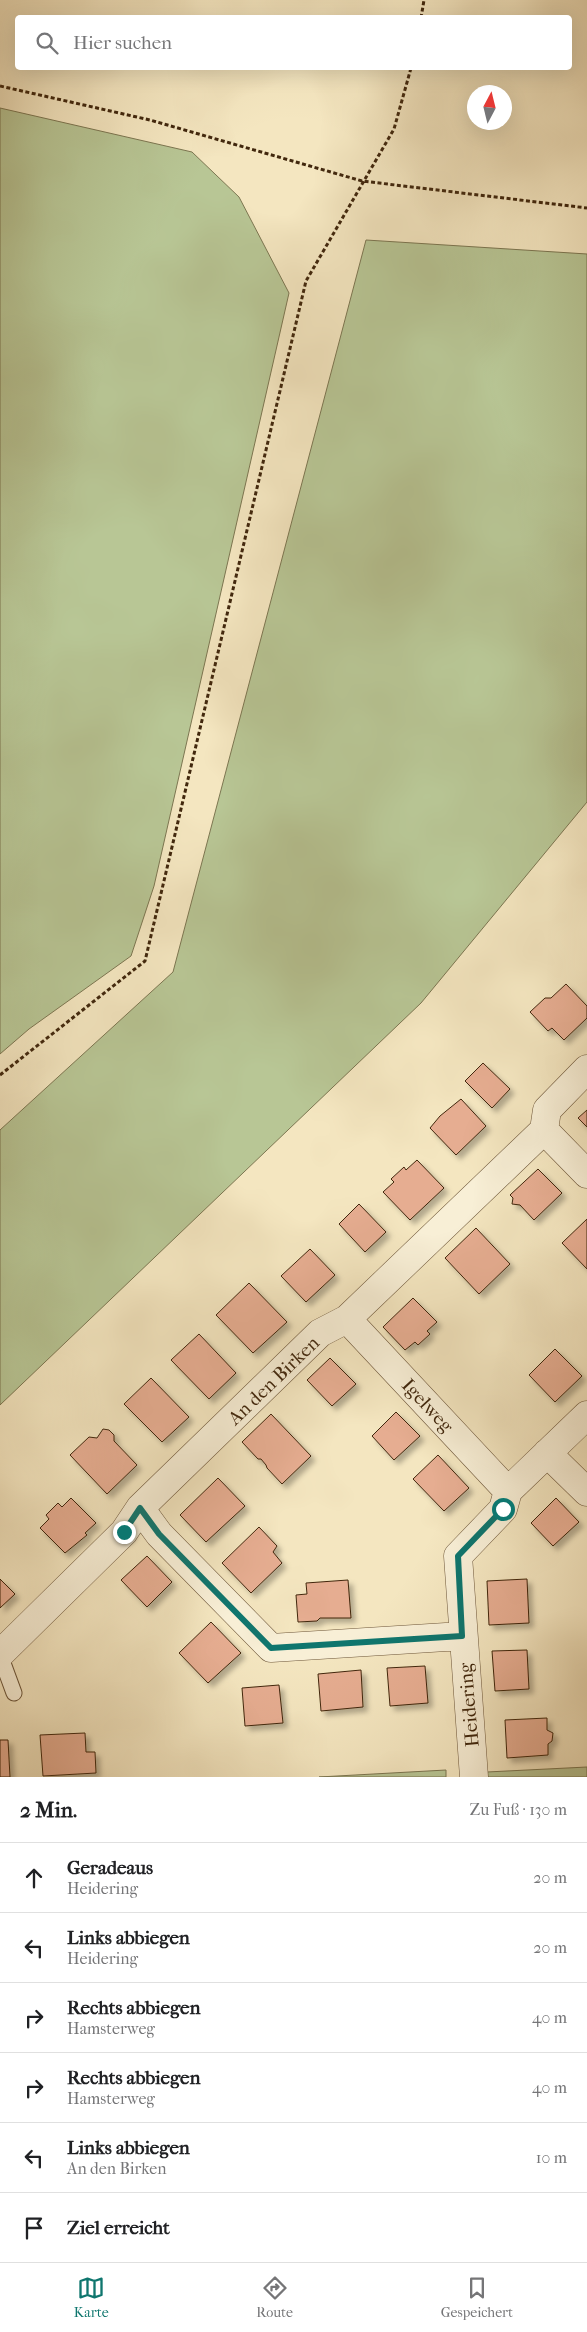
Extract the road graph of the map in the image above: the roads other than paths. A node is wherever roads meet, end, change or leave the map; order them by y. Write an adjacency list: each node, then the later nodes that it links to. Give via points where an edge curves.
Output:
1 (587, 1069): 2 (street, via 547,1110)
2 (544, 1130): 3 (street); 4 (street, An den Birken)
3 (587, 1174)
4 (347, 1319): 7 (street, Igelweg); 9 (street, An den Birken, via 320,1333)
5 (587, 1415): 6 (street, Heidering)
6 (547, 1453): 7 (street, Heidering); 8 (street)
7 (508, 1491): 10 (street, Heidering, via 503,1509 458,1556)
8 (587, 1492)
9 (140, 1508): 10 (street, via 159,1534 271,1648); 11 (street, An den Birken, via 124,1532)
10 (462, 1636): 13 (street, Heidering)
11 (0, 1655): 12 (lane)
12 (14, 1693)
13 (474, 1777)

